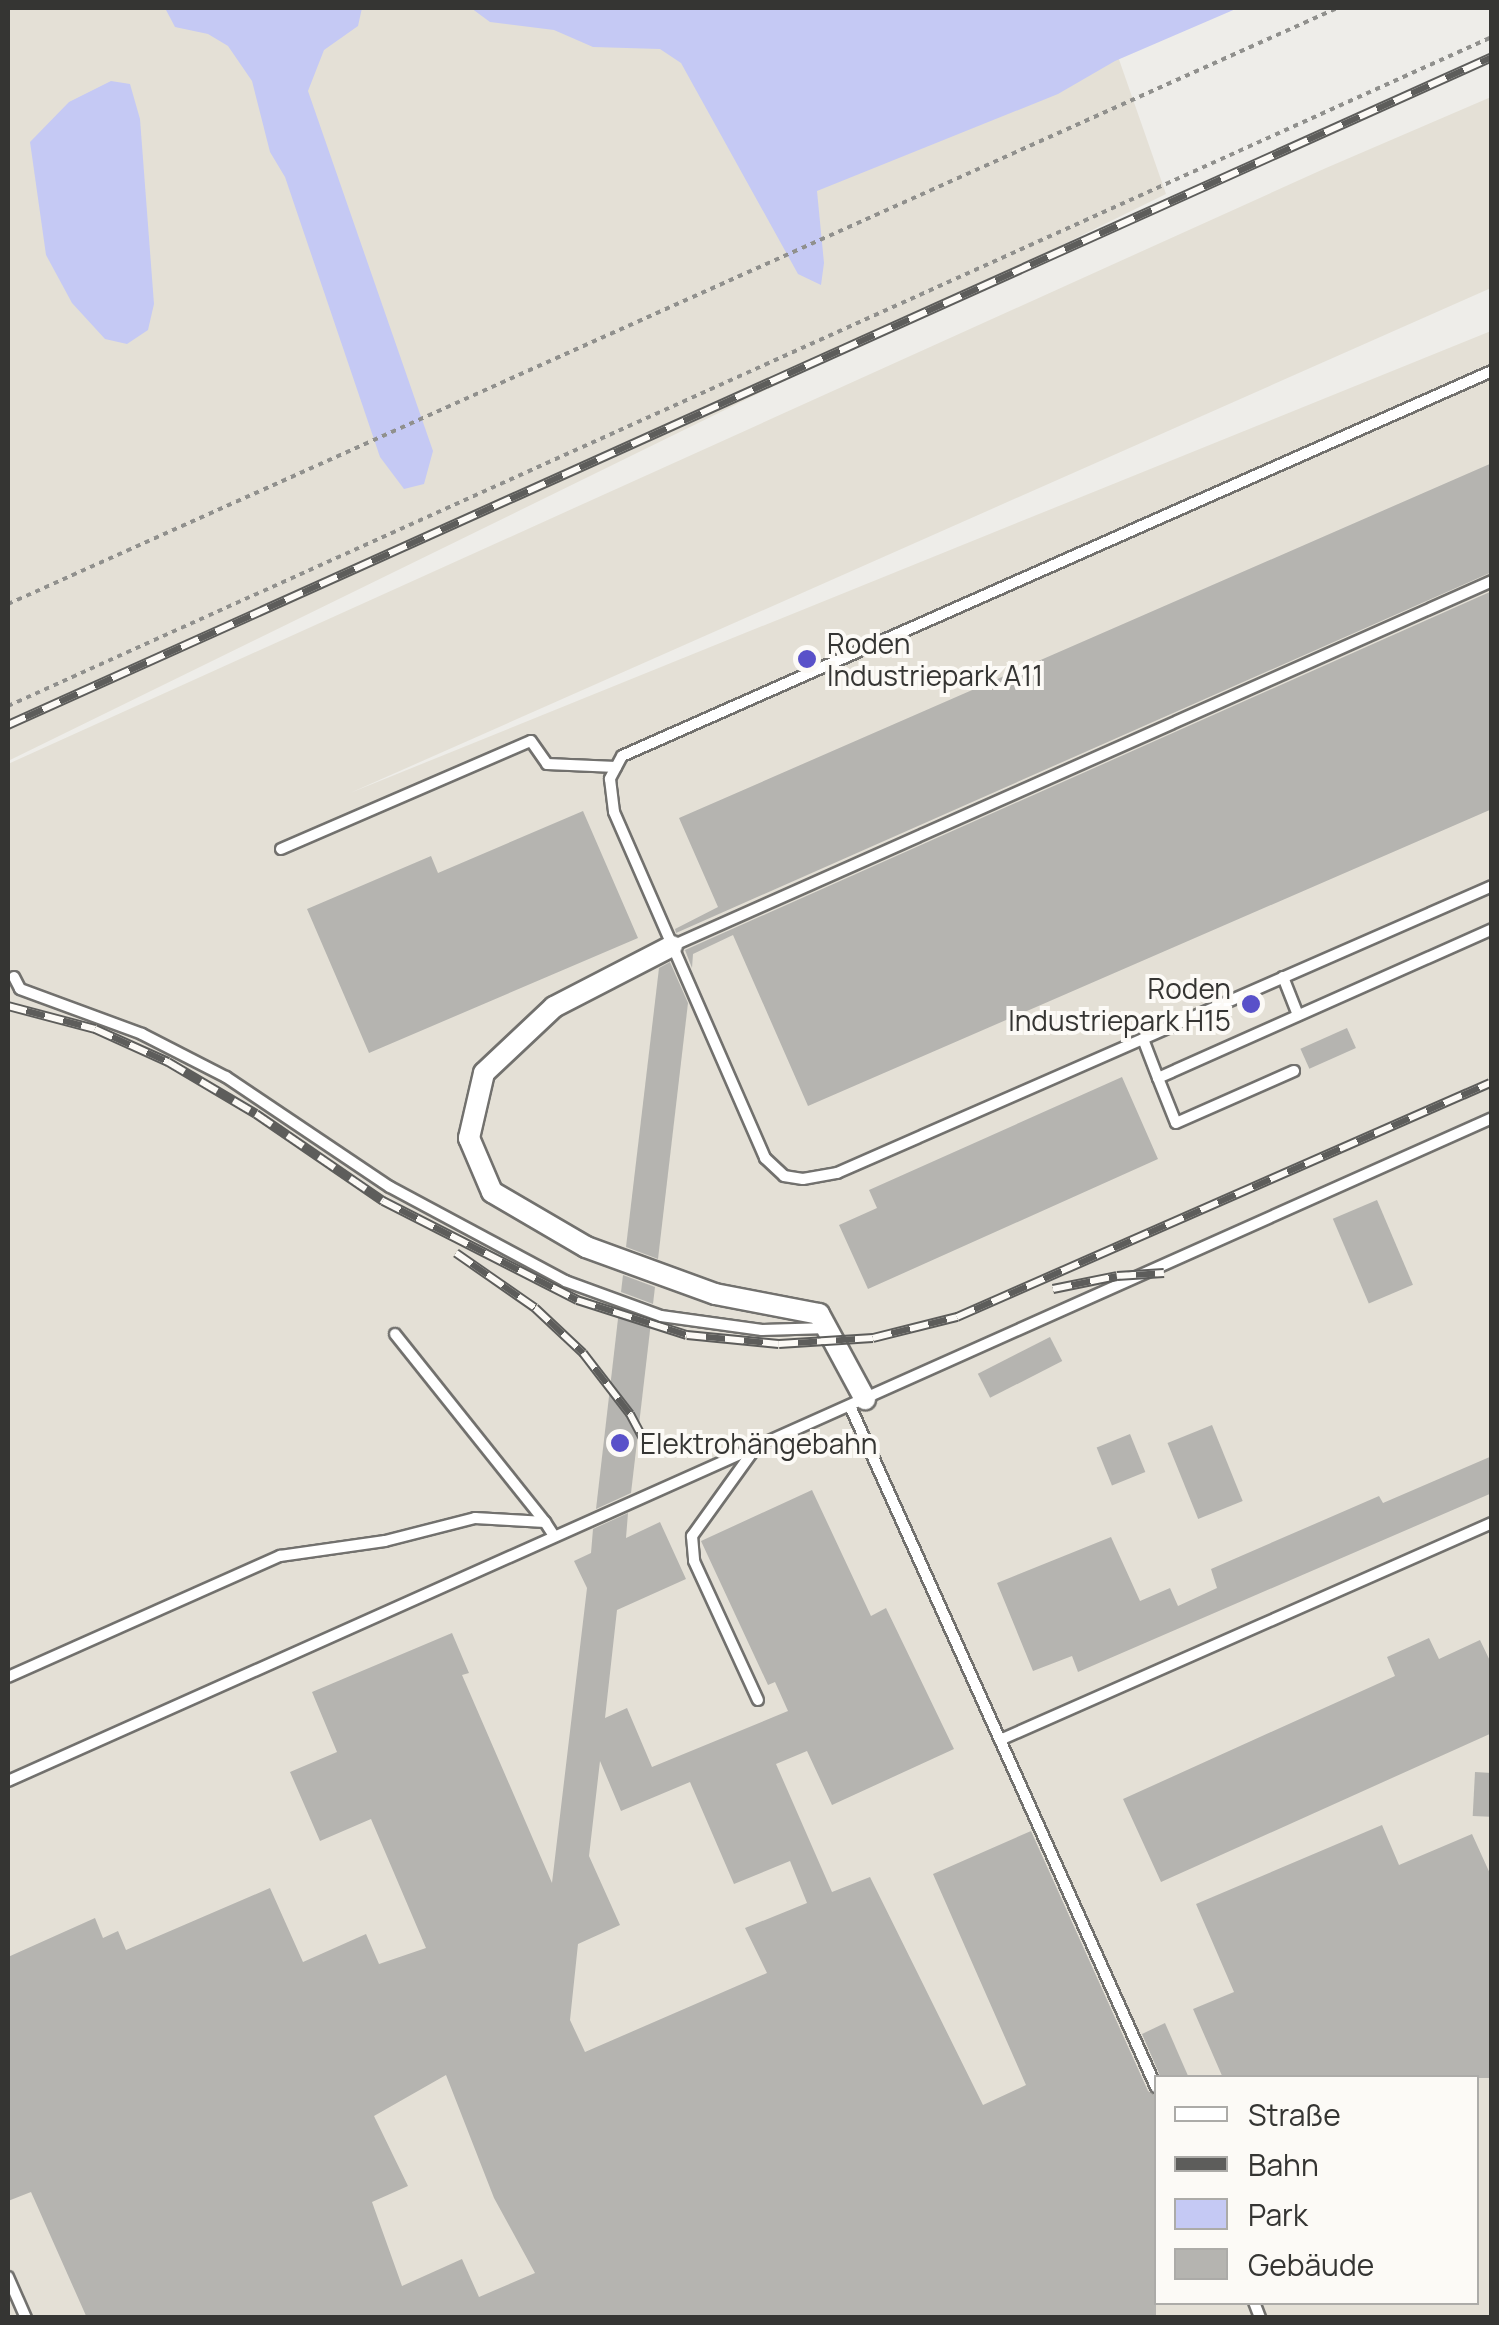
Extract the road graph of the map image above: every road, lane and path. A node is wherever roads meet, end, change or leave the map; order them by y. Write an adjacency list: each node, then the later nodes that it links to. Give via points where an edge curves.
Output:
1 (1337, 8): 5 (path)
2 (1492, 38): 6 (path)
3 (1492, 370): 7 (lane, via 622,756)
4 (1492, 581): 11 (lane)
5 (8, 604)
6 (8, 706)
7 (616, 767): 8 (lane, via 547,764 531,740); 11 (lane, via 610,779 614,812)
8 (281, 849)
9 (1492, 886): 13 (lane)
10 (1492, 929): 14 (lane)
11 (672, 946): 15 (lane, via 765,1158 784,1176 804,1180 837,1173); 19 (street, via 554,1007 484,1074 469,1138 492,1192 586,1247 715,1294 818,1314)
12 (14, 977): 19 (lane, via 20,989 142,1034 226,1076 390,1186 565,1281 661,1316 762,1330)
13 (1283, 977): 14 (lane); 15 (lane)
14 (1298, 1015): 17 (lane)
15 (1143, 1039): 17 (lane)
16 (1294, 1071): 17 (lane, via 1176,1124)
17 (1158, 1078)
18 (1492, 1118): 21 (lane)
19 (830, 1328): 21 (street)
20 (395, 1334): 23 (lane)
21 (858, 1403): 22 (lane); 28 (lane)
22 (756, 1446): 25 (lane); 27 (lane, via 692,1536 694,1561)
23 (545, 1522): 25 (lane); 26 (lane, via 475,1518 385,1541 280,1556)
24 (1492, 1524): 28 (lane)
25 (554, 1536): 29 (lane)
26 (8, 1677)
27 (758, 1700)
28 (1000, 1740): 30 (lane)
29 (8, 1781)
30 (1154, 2083)
31 (8, 2277): 32 (lane)
32 (26, 2318)

